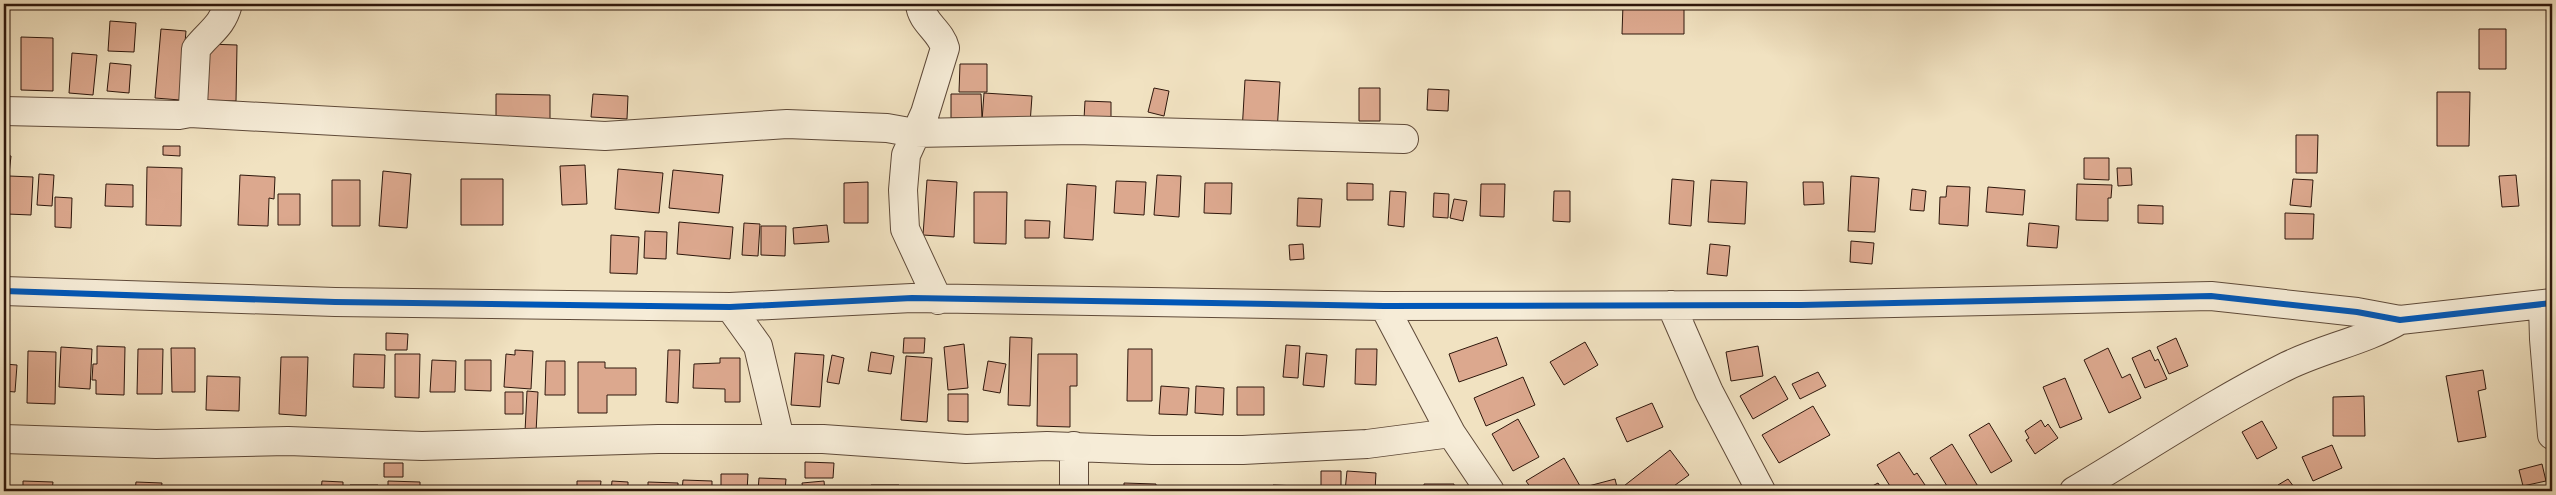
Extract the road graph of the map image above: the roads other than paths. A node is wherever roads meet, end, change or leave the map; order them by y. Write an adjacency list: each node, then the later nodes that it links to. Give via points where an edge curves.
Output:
1 (228, 4): 4 (street, via 216,30 196,49)
2 (920, 4): 5 (street, via 925,19 943,38 945,48 925,113)
3 (4, 111): 4 (street)
4 (190, 113): 5 (street, via 606,136 787,124 887,128)
5 (914, 133): 6 (street, via 1076,130); 8 (street, via 906,155 903,190 905,229)
6 (1404, 138)
7 (4, 291): 12 (street, via 335,302)
8 (938, 300): 11 (street); 12 (street, via 912,298)
9 (2548, 304): 13 (street); 15 (street, via 2544,339)
10 (1671, 305): 11 (street); 13 (street, via 2211,296 2357,312); 21 (street, via 1708,392)
11 (1384, 306): 14 (street)
12 (730, 307): 17 (street, via 758,346)
13 (2400, 320): 22 (street, via 2379,332 2281,369 2212,406)
14 (1451, 433): 18 (street, via 1367,444 1243,450); 20 (street)
15 (2552, 435)
16 (4, 439): 17 (street, via 156,444 288,441 422,446 648,439)
17 (780, 439): 18 (street, via 966,449)
18 (1074, 446): 19 (street)
19 (1074, 491)
20 (1490, 491)
21 (1761, 491)
22 (2074, 491)

